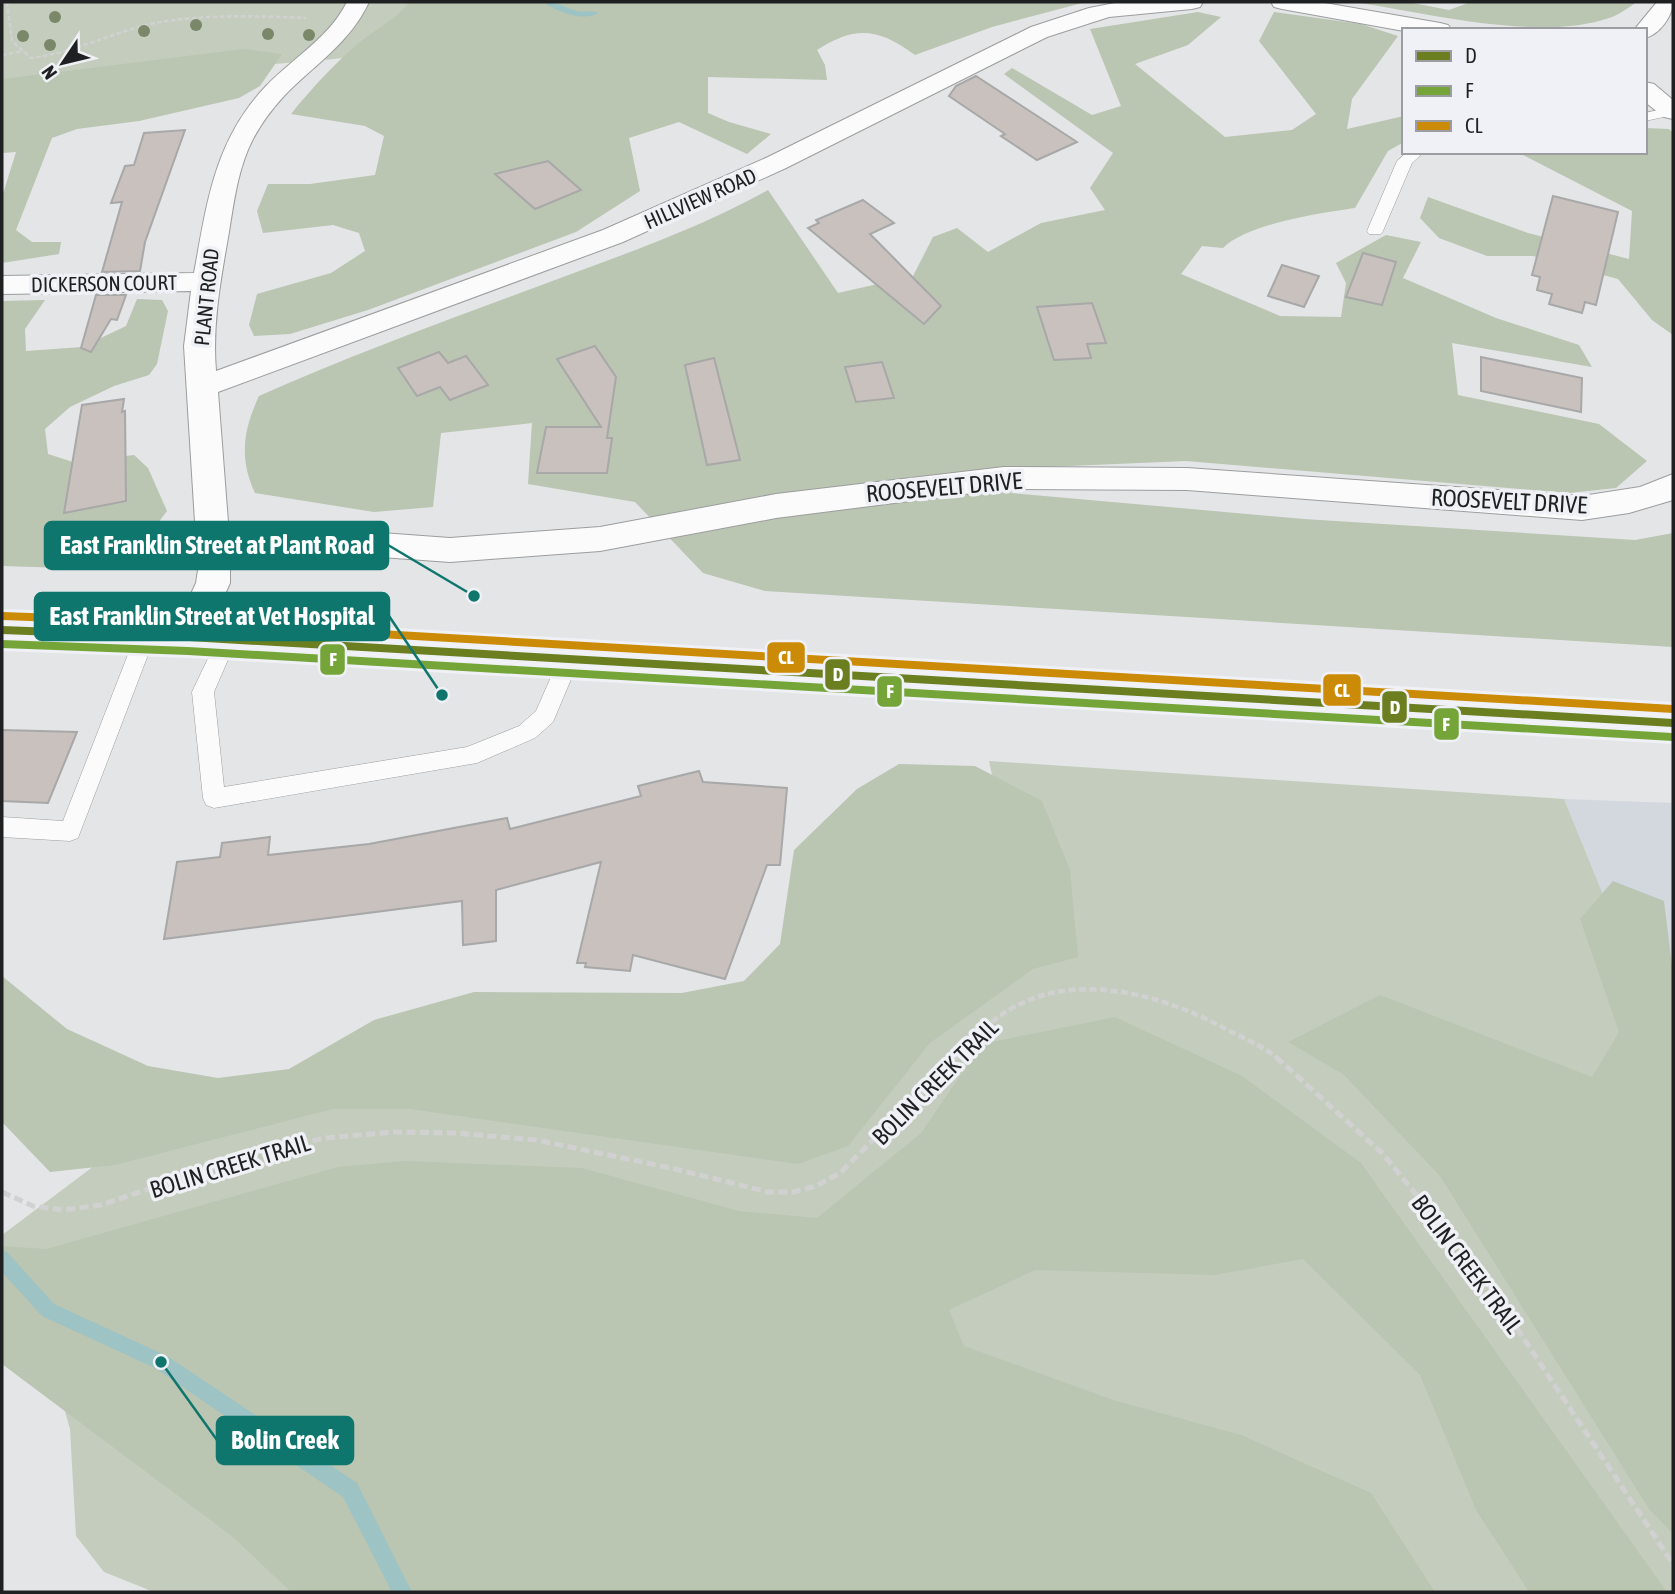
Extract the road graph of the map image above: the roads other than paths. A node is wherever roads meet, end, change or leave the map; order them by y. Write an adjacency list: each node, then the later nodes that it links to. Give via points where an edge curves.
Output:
1 (1192, 2): 14 (street, HILLVIEW ROAD, via 1128,7 1063,23 663,215)
2 (1282, 2): 5 (street)
3 (1672, 2): 6 (street)
4 (353, 11): 12 (street, PLANT ROAD, via 334,38 275,90 239,141 225,177)
5 (1429, 28)
6 (1647, 29)
7 (1647, 91): 8 (street)
8 (1673, 111): 9 (lane)
9 (1647, 117)
10 (1414, 154): 11 (lane, via 1405,161)
11 (1375, 231)
12 (206, 282): 13 (street, DICKERSON COURT); 14 (street, PLANT ROAD)
13 (2, 285)
14 (201, 387): 16 (street, PLANT ROAD)
15 (1673, 486): 16 (street, ROOSEVELT DRIVE, via 1635,501 1583,508 1187,480 1004,478 776,506 600,539 450,550)
16 (214, 533): 19 (street, PLANT ROAD, via 213,583)
17 (2, 630): 18 (street)
18 (146, 634): 19 (street); 23 (lane, via 70,831)
19 (189, 636): 20 (street)
20 (227, 639): 21 (street); 21 (lane, via 203,692 214,798 470,756 527,732 545,716)
21 (569, 658): 22 (street)
22 (1673, 723)
23 (2, 827)

